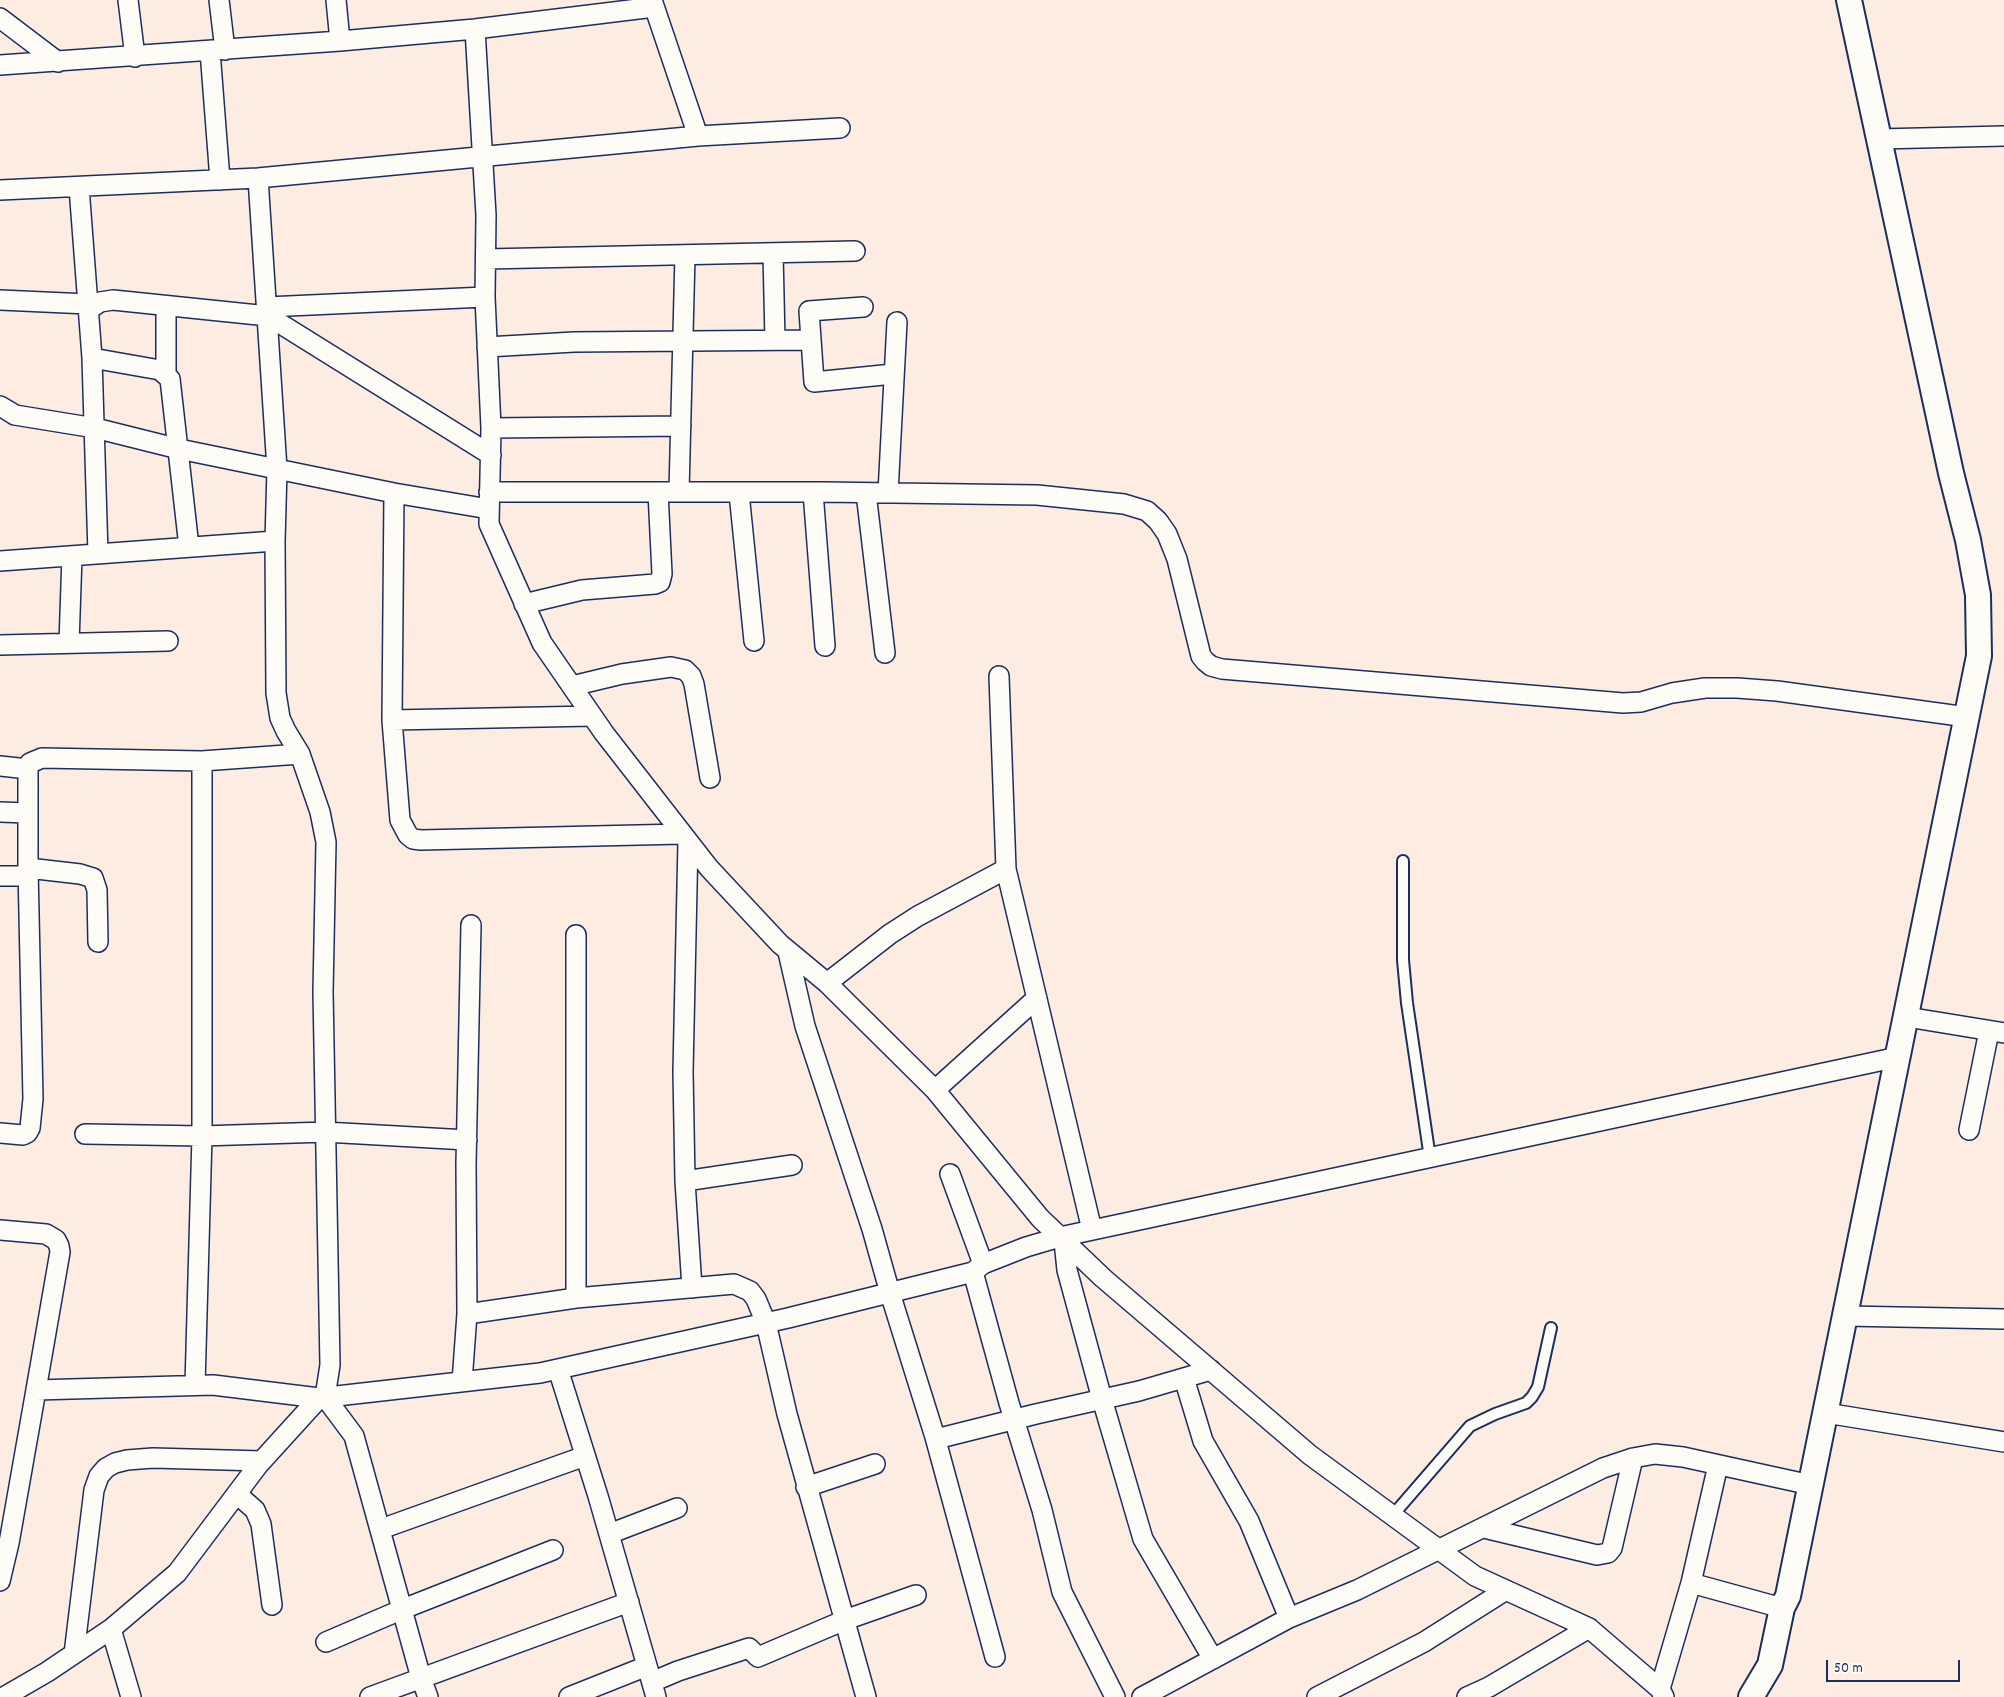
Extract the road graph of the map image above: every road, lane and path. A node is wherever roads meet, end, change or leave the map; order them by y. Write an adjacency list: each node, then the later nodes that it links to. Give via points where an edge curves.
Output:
1 (128, 0): 10 (street)
2 (219, 0): 9 (street)
3 (336, 0): 8 (street)
4 (1849, 0): 16 (street)
5 (653, 4): 7 (street); 14 (street)
6 (0, 18): 11 (street)
7 (475, 29): 8 (street); 17 (street)
8 (340, 41): 9 (street)
9 (218, 50): 10 (street); 19 (street)
10 (135, 56): 11 (street)
11 (58, 62): 12 (street)
12 (0, 65)
13 (840, 128): 14 (street)
14 (698, 136): 17 (street)
15 (2004, 136): 16 (street)
16 (1878, 139): 70 (street, via 1978,594 1979,656)
17 (482, 156): 18 (street); 25 (street)
18 (258, 178): 19 (street); 31 (street)
19 (220, 180): 20 (street)
20 (79, 187): 21 (street); 29 (street)
21 (0, 190)
22 (855, 251): 23 (street)
23 (773, 253): 24 (street); 34 (street)
24 (685, 256): 25 (street); 33 (street)
25 (486, 259): 26 (street)
26 (485, 297): 31 (street); 36 (street)
27 (0, 300): 29 (street)
28 (166, 306): 29 (street, via 108,300); 31 (street); 38 (street)
29 (88, 307): 37 (street)
30 (863, 307): 35 (street, via 809,311)
31 (267, 311): 45 (street); 46 (street)
32 (897, 322): 39 (street)
33 (683, 340): 34 (street); 36 (street); 41 (street)
34 (775, 340): 35 (street)
35 (810, 340): 39 (street, via 814,382)
36 (487, 347): 43 (street)
37 (92, 358): 38 (street); 42 (street)
38 (166, 374): 44 (street, via 172,386)
39 (893, 374): 53 (street)
40 (0, 406): 42 (street, via 15,414)
41 (681, 426): 43 (street); 48 (street)
42 (95, 428): 44 (street); 57 (street)
43 (491, 428): 45 (street)
44 (179, 449): 46 (street); 56 (street)
45 (491, 454): 54 (street)
46 (277, 469): 50 (street); 55 (street)
47 (658, 492): 48 (street); 54 (street); 60 (street, via 660,582 582,590)
48 (679, 492): 51 (street)
49 (813, 492): 51 (street); 52 (street); 65 (street)
50 (394, 493): 54 (street); 71 (street)
51 (739, 493): 62 (street)
52 (866, 493): 53 (street); 66 (street)
53 (888, 493): 70 (street, via 1038,495 1124,504 1146,511 1167,534 1177,559 1201,656 1211,666 1222,669 1608,703 1641,702 1705,688 1737,688)
54 (489, 501): 60 (street, via 488,524)
55 (275, 541): 56 (street); 72 (street, via 276,693 280,718)
56 (189, 547): 57 (street)
57 (98, 554): 58 (street)
58 (72, 556): 59 (street); 63 (street)
59 (0, 561)
60 (524, 604): 68 (street, via 542,643)
61 (168, 641): 63 (street)
62 (754, 641)
63 (69, 643): 64 (street)
64 (0, 645)
65 (825, 646)
66 (885, 653)
67 (999, 676): 81 (street)
68 (572, 686): 69 (street); 76 (street, via 671,667 685,670 694,684)
69 (592, 716): 71 (street); 79 (street)
70 (1967, 717): 90 (street)
71 (392, 720): 79 (street, via 400,820 413,839)
72 (300, 754): 73 (street); 95 (street, via 320,812 326,842)
73 (202, 761): 75 (street, via 42,758 30,763); 98 (street)
74 (0, 766): 75 (street)
75 (28, 769): 78 (street)
76 (710, 778)
77 (0, 812): 78 (street)
78 (28, 812): 82 (street)
79 (685, 837): 87 (street, via 709,868); 103 (street)
80 (1403, 861): 100 (lane, via 1403,960)
81 (1006, 869): 88 (street, via 918,916); 89 (street)
82 (28, 872): 83 (street); 86 (street, via 80,874 93,878 97,890); 96 (street, via 33,1099 30,1128 23,1135)
83 (0, 876)
84 (471, 925): 99 (street)
85 (576, 935): 110 (street)
86 (98, 942)
87 (788, 952): 88 (street); 109 (street, via 805,1026)
88 (827, 982): 93 (street)
89 (1037, 998): 93 (street); 105 (street)
90 (1906, 1017): 91 (street); 92 (street)
91 (1997, 1032): 94 (street)
92 (1898, 1057): 100 (street); 112 (street)
93 (935, 1090): 106 (street, via 1040,1218)
94 (1970, 1130)
95 (325, 1132): 98 (street); 99 (street); 122 (street, via 330,1365)
96 (0, 1133)
97 (85, 1134): 98 (street)
98 (202, 1136): 120 (street)
99 (467, 1140): 111 (street)
100 (1430, 1158): 105 (street)
101 (792, 1165): 103 (street)
102 (950, 1174): 107 (street)
103 (685, 1181): 108 (street)
104 (0, 1230): 121 (street, via 46,1234 54,1237 59,1246)
105 (1092, 1230): 106 (street)
106 (1062, 1239): 107 (street, via 1026,1247); 117 (street); 123 (street, via 1067,1270)
107 (978, 1268): 109 (street); 125 (street)
108 (692, 1288): 110 (street); 114 (street, via 734,1284 743,1287 756,1299)
109 (890, 1293): 114 (street); 126 (street)
110 (576, 1298): 111 (street)
111 (467, 1314): 119 (street)
112 (1846, 1316): 113 (street); 124 (street)
113 (2004, 1319)
114 (766, 1323): 116 (street); 134 (street)
115 (1551, 1328): 137 (lane, via 1538,1387 1532,1397 1526,1403 1470,1426)
116 (558, 1370): 119 (street); 128 (street)
117 (1211, 1370): 118 (street); 137 (street, via 1310,1454)
118 (1184, 1378): 123 (street); 151 (street, via 1203,1441 1249,1521)
119 (462, 1382): 122 (street)
120 (195, 1385): 121 (street); 122 (street)
121 (36, 1390): 143 (street)
122 (322, 1397): 130 (street); 139 (street, via 354,1436)
123 (1102, 1399): 125 (street); 158 (street, via 1143,1539)
124 (1826, 1413): 127 (street); 133 (street)
125 (1014, 1419): 126 (street); 169 (street, via 1042,1510 1062,1592)
126 (935, 1437): 157 (street)
127 (2004, 1442)
128 (585, 1456): 139 (street); 140 (street)
129 (1632, 1458): 132 (street, via 1655,1454); 138 (street, via 1604,1468); 138 (street, via 1612,1548 1608,1553 1597,1555)
130 (262, 1461): 135 (street); 156 (street, via 153,1458 127,1460 106,1468 94,1490)
131 (875, 1464): 134 (street)
132 (1718, 1465): 133 (street); 144 (street)
133 (1811, 1485): 149 (street, via 1788,1596)
134 (806, 1487): 152 (street)
135 (237, 1494): 148 (street, via 255,1510 261,1524); 154 (street, via 177,1573)
136 (677, 1508): 140 (street)
137 (1393, 1515): 142 (street)
138 (1484, 1528): 142 (street)
139 (381, 1529): 150 (street)
140 (609, 1534): 147 (street)
141 (553, 1550): 150 (street)
142 (1440, 1550): 145 (street, via 1474,1576); 151 (street)
143 (0, 1581)
144 (1691, 1583): 149 (street); 162 (street)
145 (1506, 1590): 153 (street); 161 (street)
146 (916, 1595): 152 (street)
147 (629, 1602): 159 (street); 160 (street)
148 (272, 1605)
149 (1782, 1608): 173 (street, via 1770,1665)
150 (403, 1609): 155 (street); 159 (street)
151 (1289, 1618): 158 (street)
152 (845, 1620): 160 (street, via 758,1657 749,1648); 168 (street)
153 (1588, 1628): 162 (street); 172 (street)
154 (111, 1629): 156 (street); 164 (street)
155 (326, 1642)
156 (74, 1654): 163 (street)
157 (995, 1657)
158 (1213, 1659): 170 (street)
159 (421, 1678): 165 (street); 166 (street)
160 (652, 1682): 167 (street)
161 (1339, 1692): 171 (street)
162 (1662, 1693)
163 (4, 1697)
164 (131, 1697)
165 (370, 1697)
166 (428, 1697)
167 (568, 1697)
168 (866, 1697)
169 (1115, 1697)
170 (1142, 1697)
171 (1317, 1697)
172 (1467, 1697)
173 (1751, 1697)

